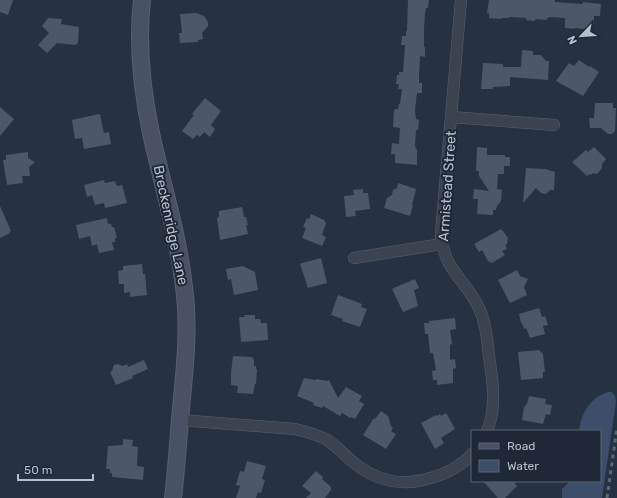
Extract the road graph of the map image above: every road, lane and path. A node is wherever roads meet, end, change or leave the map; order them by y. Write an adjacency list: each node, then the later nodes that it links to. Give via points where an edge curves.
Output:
1 (142, 0): 7 (street, Breckenridge Lane, via 140,37 146,102 185,288 187,354)
2 (461, 0): 3 (street, Armistead Street)
3 (451, 117): 4 (street); 5 (street, Armistead Street)
4 (554, 125)
5 (442, 244): 6 (street); 8 (street, Armistead Street, via 452,269 479,308 485,327 494,402)
6 (354, 258)
7 (180, 420): 9 (street, via 307,432 327,440 351,462 370,474 392,481 415,482 436,477 455,468); 10 (street, Breckenridge Lane)
8 (487, 430)
9 (471, 455)
10 (173, 498)

